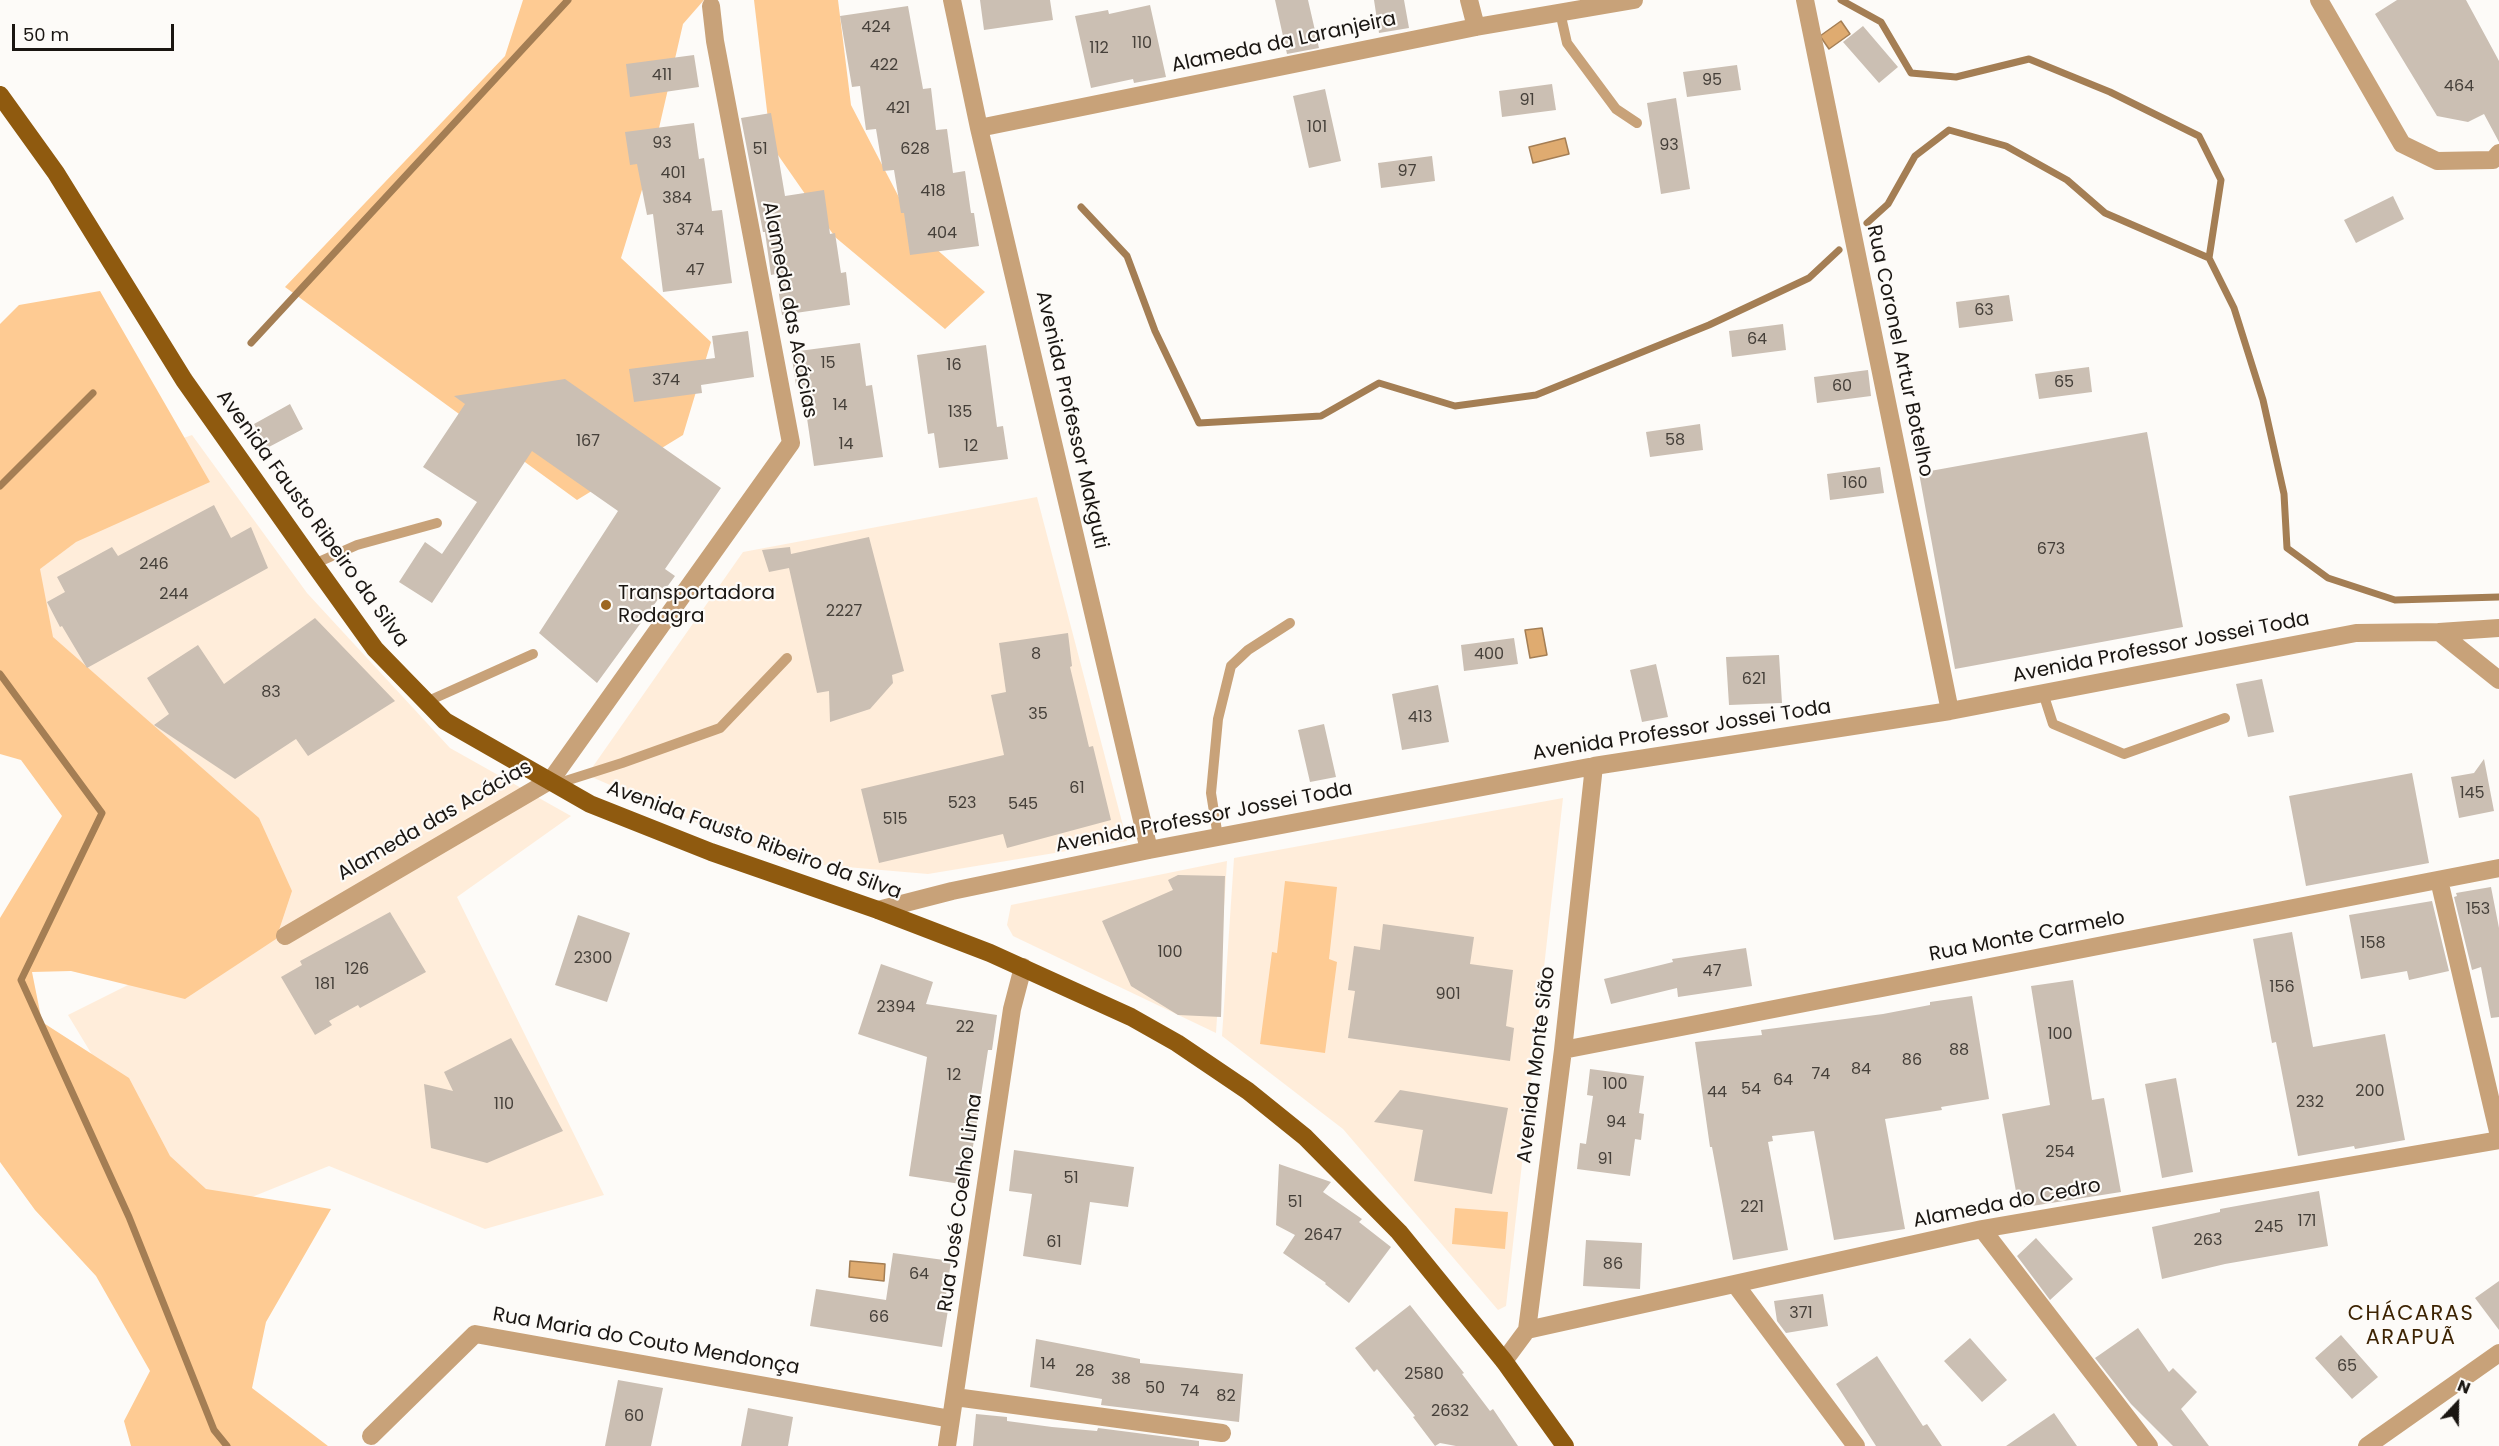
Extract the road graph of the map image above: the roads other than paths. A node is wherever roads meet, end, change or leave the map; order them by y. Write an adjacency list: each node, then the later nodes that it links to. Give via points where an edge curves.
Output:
1 (952, 0): 11 (street, Avenida Professor Makguti)
2 (1468, 0): 8 (street)
3 (1634, 0): 7 (street, Alameda da Laranjeira)
4 (1805, 0): 23 (street, Rua Coronel Artur Botelho)
5 (2319, 0): 12 (street, via 2402,144 2437,161 2493,160)
6 (711, 6): 26 (street, Alameda das Acácias, via 791,443)
7 (1560, 12): 8 (street, Alameda da Laranjeira); 10 (lane, via 1567,43 1616,109)
8 (1476, 27): 11 (street, Alameda da Laranjeira)
9 (0, 95): 14 (main road, Avenida Fausto Ribeiro da Silva, via 56,173 184,380)
10 (1637, 123)
11 (979, 128): 28 (street, Avenida Professor Makguti)
12 (2499, 153)
13 (437, 523): 14 (lane, via 357,545)
14 (314, 564): 22 (main road, Avenida Fausto Ribeiro da Silva, via 375,649)
15 (1290, 622): 27 (lane, via 1231,666 1218,719 1211,793)
16 (2499, 628): 17 (street, Avenida Professor Jossei Toda)
17 (2439, 632): 20 (street); 21 (street, Avenida Professor Jossei Toda, via 2356,633)
18 (533, 654): 22 (lane)
19 (787, 658): 26 (lane, via 720,728 622,763)
20 (2499, 680)
21 (2043, 693): 23 (street, Avenida Professor Jossei Toda); 24 (lane, via 2053,724 2124,754)
22 (426, 702): 26 (main road, Avenida Fausto Ribeiro da Silva, via 445,722)
23 (1950, 711): 25 (street, Avenida Professor Jossei Toda)
24 (2225, 718)
25 (1594, 766): 27 (street, Avenida Professor Jossei Toda); 34 (street, Avenida Monte Sião)
26 (553, 782): 31 (main road, Avenida Fausto Ribeiro da Silva, via 590,804 711,852); 32 (street, Alameda das Acácias)
27 (1218, 837): 28 (street, Avenida Professor Jossei Toda)
28 (1149, 850): 31 (street, Avenida Professor Jossei Toda)
29 (2499, 868): 30 (street, Rua Monte Carmelo)
30 (2439, 879): 34 (street, Rua Monte Carmelo); 35 (street)
31 (878, 910): 33 (main road, Avenida Fausto Ribeiro da Silva)
32 (285, 936)
33 (1023, 967): 40 (main road, Avenida Fausto Ribeiro da Silva, via 1177,1043 1248,1091 1305,1137 1398,1232); 41 (street, Rua José Coelho Lima, via 1012,1009)
34 (1563, 1050): 38 (street, Avenida Monte Sião)
35 (2499, 1138): 36 (street, Alameda do Cedro)
36 (1982, 1229): 37 (street, Alameda do Cedro); 48 (street)
37 (1735, 1284): 38 (street, Alameda do Cedro); 47 (street)
38 (1527, 1330): 40 (street, Avenida Monte Sião)
39 (2499, 1353): 49 (street)
40 (1504, 1361): 46 (main road, Avenida Fausto Ribeiro da Silva)
41 (955, 1397): 42 (street, Rua José Coelho Lima); 43 (street)
42 (951, 1419): 44 (street, Rua Maria do Couto Mendonça, via 476,1334); 45 (street, Rua José Coelho Lima)
43 (1222, 1433)
44 (371, 1436)
45 (947, 1446)
46 (1565, 1446)
47 (1856, 1446)
48 (2149, 1446)
49 (2367, 1446)

